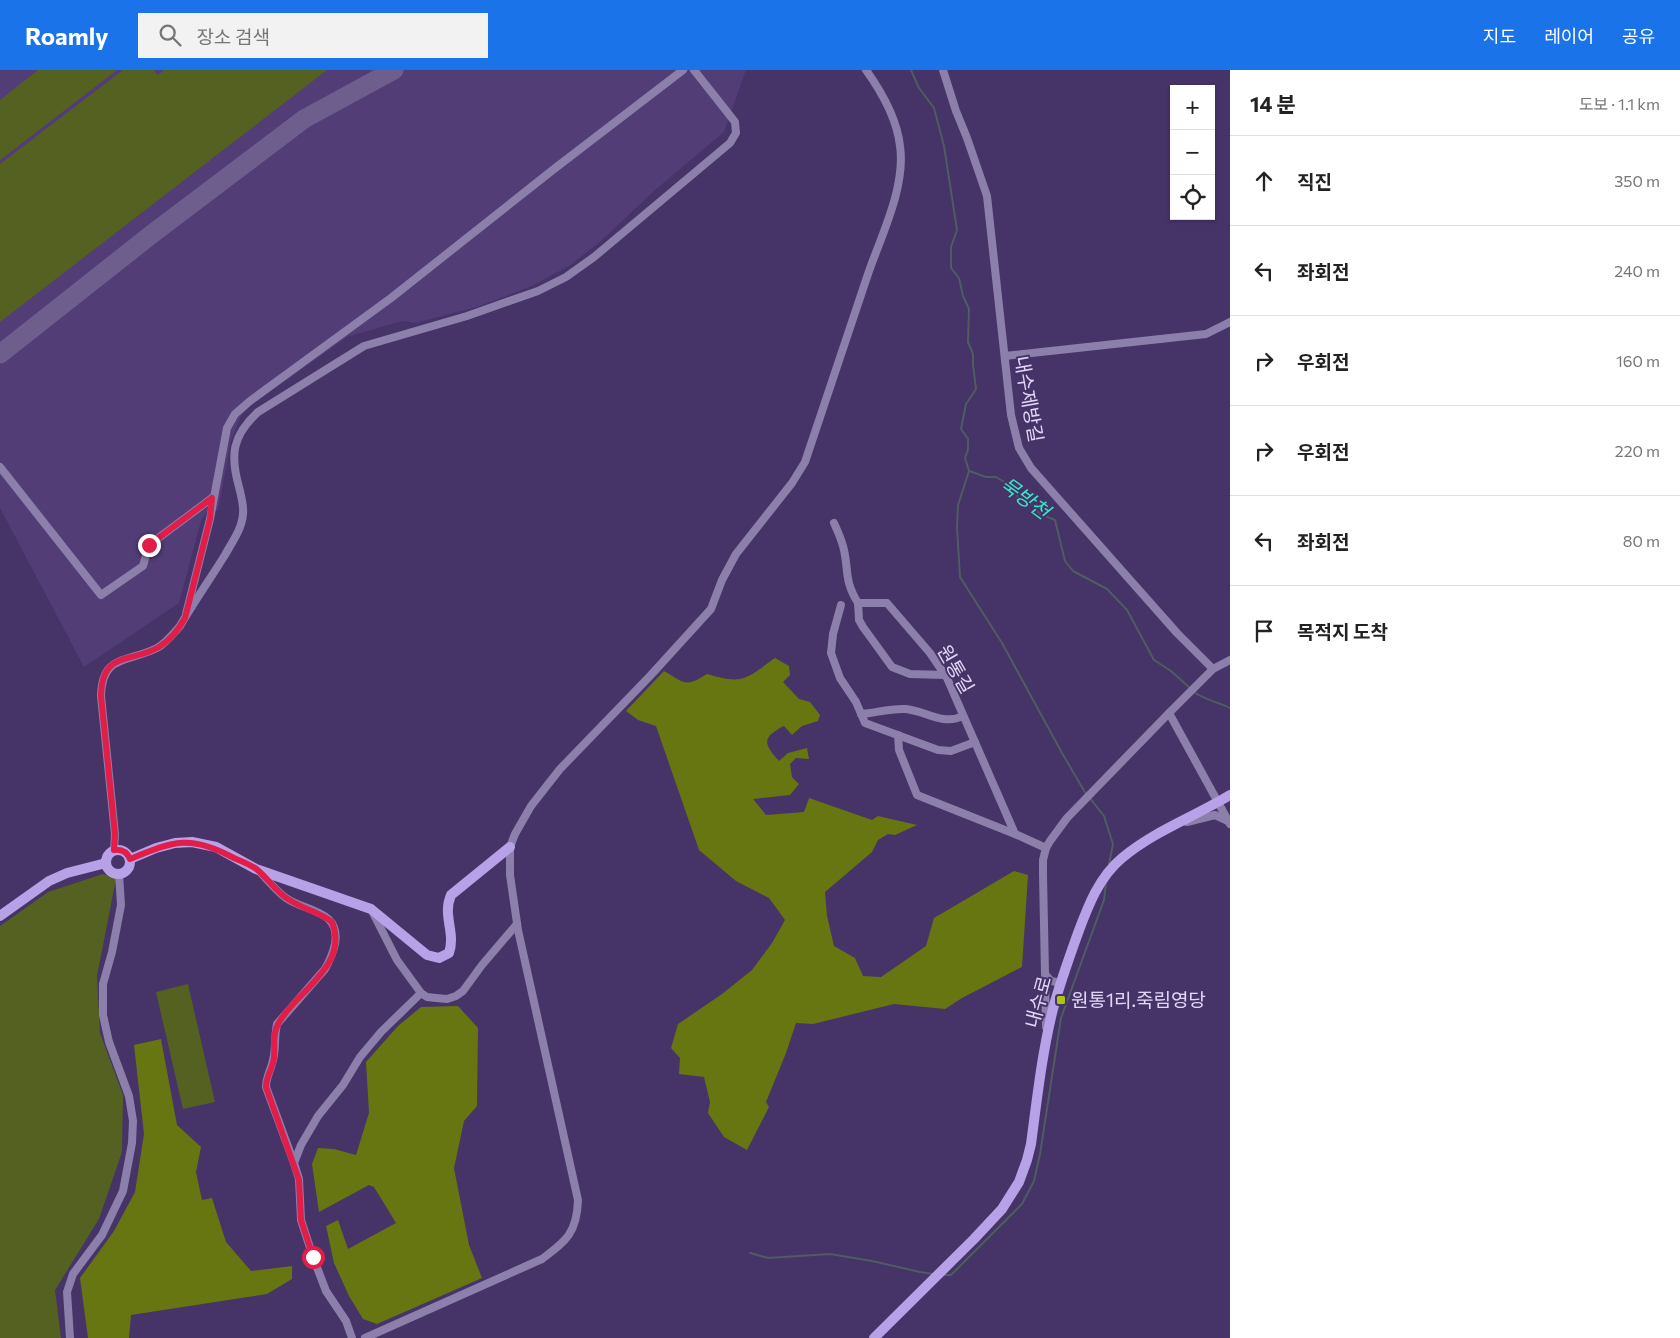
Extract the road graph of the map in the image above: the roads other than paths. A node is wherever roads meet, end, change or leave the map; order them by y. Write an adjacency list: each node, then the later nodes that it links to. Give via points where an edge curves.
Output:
1 (683, 70): 8 (street, via 391,298 235,414 226,428)
2 (694, 70): 12 (street, via 735,122 736,134 730,143 594,257 566,277 538,291 364,346 258,412 245,424 237,438 234,454 243,503 241,524)
3 (866, 70): 26 (street, via 897,130 901,164 892,208 805,462 736,554 711,609 560,769 531,806)
4 (943, 70): 6 (street, 내수제방길, via 987,196)
5 (1230, 322): 6 (street, via 1206,334)
6 (1005, 356): 14 (street, 내수제방길, via 1014,428 1024,458)
7 (0, 467): 8 (street, via 101,594 143,566 149,545)
8 (212, 498): 12 (street, via 210,519)
9 (834, 523): 10 (street, via 845,551 849,585)
10 (858, 603): 15 (street, 원통길, via 887,603); 15 (street, via 859,620 892,667 910,674)
11 (841, 605): 17 (street, via 831,653 840,678)
12 (185, 618): 28 (street, via 159,647 113,664 101,681)
13 (1230, 660): 14 (street)
14 (1210, 672): 16 (street)
15 (944, 674): 18 (street, 원통길)
16 (1170, 711): 22 (street); 27 (street, via 1067,818)
17 (861, 714): 18 (street, via 903,709 938,719); 19 (street, via 869,725)
18 (963, 716): 20 (street, 원통길)
19 (898, 735): 20 (street, via 946,751); 25 (street, via 899,750 917,795)
20 (975, 742): 25 (street, 원통길)
21 (1230, 795): 22 (street, 내수로)
22 (1218, 802): 23 (street); 24 (street, 내수로)
23 (1229, 822): 24 (street, via 1215,815)
24 (1173, 826): 37 (street, 내수로, via 1121,859 1103,880 1086,911)
25 (1015, 834): 27 (street)
26 (510, 847): 33 (street, via 451,895 447,905 452,944 449,954 440,958 427,955); 35 (street, via 510,875)
27 (1046, 848): 36 (street, via 1043,875)
28 (114, 850): 29 (street, via 122,850); 30 (street)
29 (130, 859): 31 (street, via 156,848 192,842 216,847); 32 (street, via 129,867)
30 (106, 863): 32 (street, via 109,870); 34 (street, via 49,881)
31 (256, 869): 33 (street); 40 (street, via 286,898 323,915 335,929 331,959 325,969 277,1024 274,1059 266,1080)
32 (120, 874): 41 (street, via 121,905 103,984 103,1015 109,1042 129,1096 132,1143 119,1200 102,1235 73,1274 67,1292)
33 (371, 908): 38 (street, via 397,960)
34 (0, 916)
35 (517, 924): 38 (street, via 463,991 446,999); 43 (street, via 576,1187 578,1209 574,1226 566,1241 542,1259)
36 (1045, 974): 37 (street, via 1051,981); 39 (street)
37 (1061, 982): 39 (street, 내수로)
38 (421, 993): 40 (street, via 360,1057 318,1116 300,1145)
39 (1046, 1039): 44 (street, 내수로, via 1027,1160 1019,1182 1002,1209)
40 (294, 1163): 42 (street, via 299,1180 301,1220 313,1257 326,1290 346,1321)
41 (70, 1338)
42 (352, 1338)
43 (365, 1338)
44 (874, 1338)

